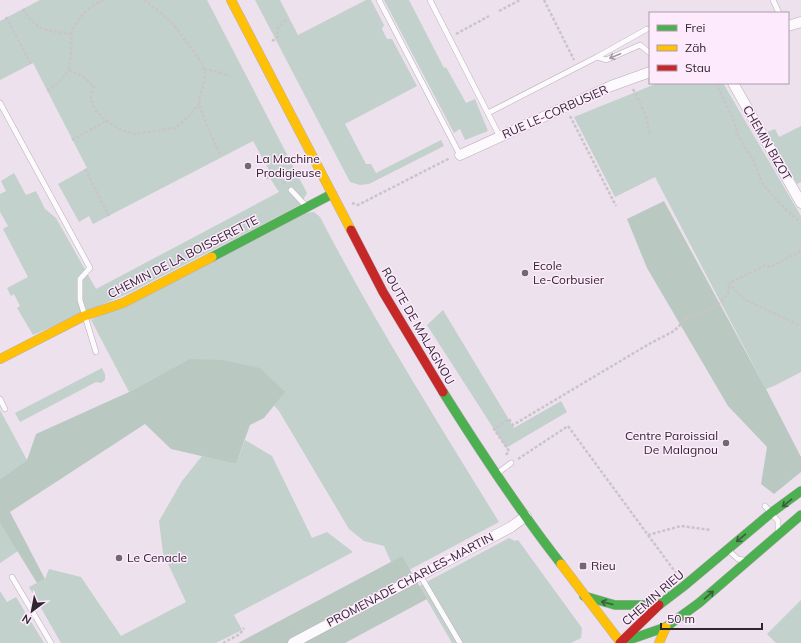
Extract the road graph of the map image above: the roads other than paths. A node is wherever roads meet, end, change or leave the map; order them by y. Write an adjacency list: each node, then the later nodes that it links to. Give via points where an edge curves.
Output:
1 (231, 0): 18 (main road, ROUTE DE MALAGNOU)
2 (379, 0): 16 (lane)
3 (430, 0): 14 (lane)
4 (774, 0): 5 (lane)
5 (779, 12)
6 (801, 22): 7 (street)
7 (789, 26)
8 (647, 29): 10 (lane)
9 (649, 52): 10 (lane, one-way to 10, via 640,46 606,60)
10 (597, 57): 14 (lane)
11 (649, 72): 15 (street, RUE LE-CORBUSIER, via 565,106)
12 (734, 84): 19 (street, CHEMIN BIZOT)
13 (0, 103): 21 (lane, via 90,268 80,279 80,300)
14 (488, 113): 15 (lane)
15 (500, 136): 16 (street, RUE LE-CORBUSIER)
16 (460, 154)
17 (291, 190): 20 (lane)
18 (332, 194): 20 (main road, CHEMIN DE LA BOISSERETTE); 27 (main road, ROUTE DE MALAGNOU, via 383,292 428,369)
19 (801, 203)
20 (308, 207): 21 (main road, CHEMIN DE LA BOISSERETTE, via 123,303)
21 (84, 316): 22 (lane); 23 (main road, CHEMIN DE LA BOISSERETTE)
22 (96, 352)
23 (0, 359)
24 (0, 399): 25 (lane)
25 (5, 409)
26 (511, 463): 27 (lane)
27 (496, 474): 32 (main road, ROUTE DE MALAGNOU)
28 (801, 491): 30 (main road, CHEMIN RIEU, one-way to 30)
29 (765, 506): 30 (lane)
30 (771, 513): 33 (lane, via 778,521 779,527); 34 (main road, CHEMIN RIEU, one-way to 34)
31 (801, 515): 33 (main road, CHEMIN RIEU)
32 (526, 516): 36 (street, PROMENADE CHARLES-MARTIN, via 511,527); 38 (main road, ROUTE DE MALAGNOU)
33 (775, 538): 35 (main road, CHEMIN RIEU)
34 (728, 550): 35 (lane, via 738,559); 39 (main road, CHEMIN RIEU)
35 (748, 560): 40 (main road, CHEMIN RIEU, one-way to 35, via 699,603)
36 (420, 575): 42 (street, PROMENADE CHARLES-MARTIN); 43 (lane)
37 (12, 577): 41 (lane)
38 (584, 596): 39 (main road, one-way to 38, via 615,605); 44 (main road, ROUTE DE MALAGNOU)
39 (659, 605): 44 (main road, CHEMIN RIEU)
40 (666, 627): 44 (main road, CHEMIN RIEU); 45 (main road)
41 (51, 643)
42 (293, 643)
43 (460, 643)
44 (620, 643)
45 (659, 643)

